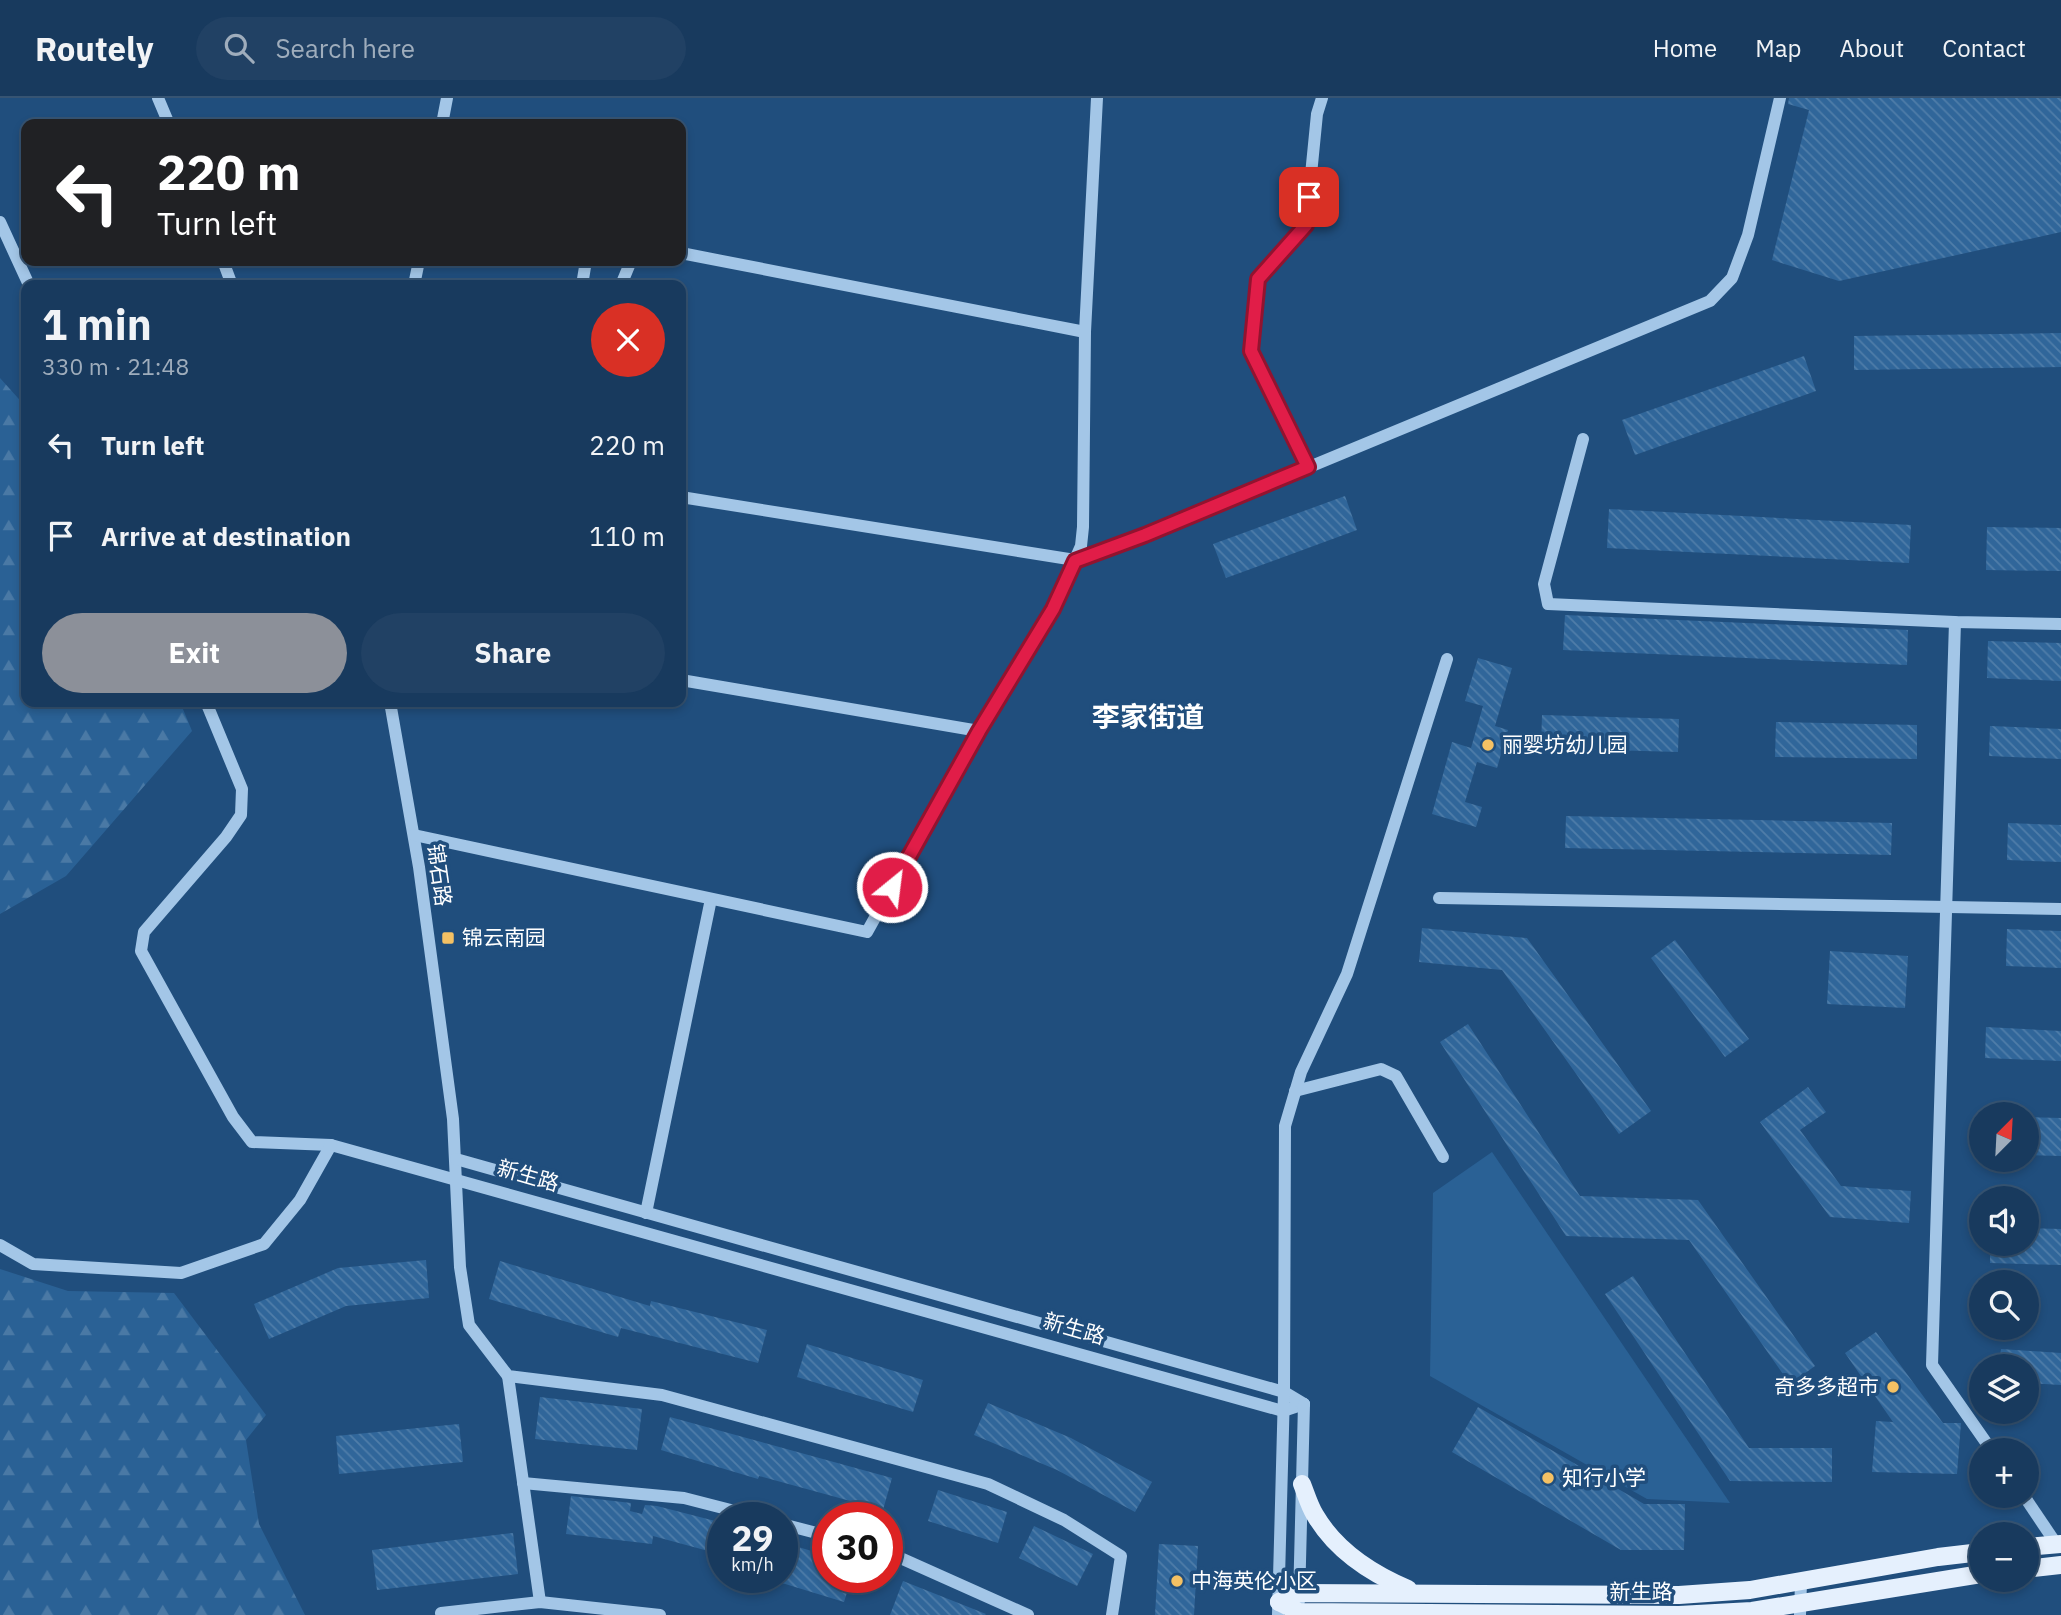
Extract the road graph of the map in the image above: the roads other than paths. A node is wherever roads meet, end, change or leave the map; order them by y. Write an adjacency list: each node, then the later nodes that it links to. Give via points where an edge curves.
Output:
1 (158, 98): 6 (street)
2 (447, 98): 7 (street)
3 (1097, 98): 11 (street)
4 (1322, 98): 13 (street, via 1306,225 1258,279 1251,351)
5 (1780, 98): 13 (street, via 1748,235 1732,278 1710,300)
6 (167, 119)
7 (443, 119)
8 (0, 222): 10 (street)
9 (686, 254): 11 (street)
10 (27, 280)
11 (1085, 332): 15 (street, via 1083,527)
12 (1583, 439): 16 (street, via 1544,584 1548,604)
13 (1308, 467): 15 (street)
14 (686, 498): 15 (street)
15 (1075, 561): 22 (street, via 1053,609)
16 (1955, 622): 17 (street); 26 (street)
17 (2061, 624)
18 (1447, 659): 28 (street, via 1347,974)
19 (686, 681): 22 (street)
20 (208, 707): 29 (street, 新生路, via 242,789 241,815 144,932 141,951 233,1117 252,1142)
21 (391, 707): 23 (street, 锦石路)
22 (979, 731): 25 (street, via 867,932)
23 (414, 835): 25 (street); 31 (street, 锦石路)
24 (1439, 898): 26 (street)
25 (711, 899): 33 (street)
26 (1946, 905): 27 (street); 39 (street, via 1932,1365)
27 (2061, 909)
28 (1295, 1091): 30 (street, via 1381,1069 1388,1072 1396,1076); 36 (street, via 1285,1126)
29 (331, 1145): 32 (street, 新生路); 34 (street, via 300,1200 264,1244 181,1273 33,1264)
30 (1443, 1157)
31 (456, 1159): 32 (street, 锦石路); 33 (street, 新生路)
32 (457, 1180): 35 (street, 锦石路, via 460,1267 469,1325); 38 (street, 新生路)
33 (646, 1213): 36 (street, 新生路)
34 (0, 1245)
35 (508, 1376): 40 (street); 61 (street, via 662,1395 988,1484 1064,1520 1121,1556)
36 (1284, 1392): 37 (street, 新生路); 38 (street)
37 (1304, 1404): 38 (street); 41 (street)
38 (1283, 1411): 55 (street)
39 (1983, 1438)
40 (523, 1483): 42 (street, via 684,1497); 54 (street)
41 (1302, 1484): 52 (street); 53 (main road, via 1313,1513 1351,1557 1380,1578)
42 (707, 1503)
43 (2033, 1508): 44 (street)
44 (2059, 1544): 45 (main road)
45 (2039, 1546)
46 (1969, 1554): 51 (main road, 新生路)
47 (903, 1559): 60 (street)
48 (2061, 1565): 49 (main road)
49 (2039, 1568)
50 (1969, 1576): 56 (main road, 新生路)
51 (1801, 1581): 53 (main road, 新生路, via 1679,1595); 56 (street)
52 (1299, 1593): 53 (main road, 新生路); 55 (main road, 新生路); 58 (street)
53 (1417, 1593)
54 (540, 1602): 57 (street); 59 (street)
55 (1278, 1609): 58 (main road, 新生路)
56 (1800, 1609): 58 (main road, 新生路, via 1679,1615)
57 (441, 1613)
58 (1299, 1613)
59 (660, 1615)
60 (1028, 1615)
61 (1112, 1615)

